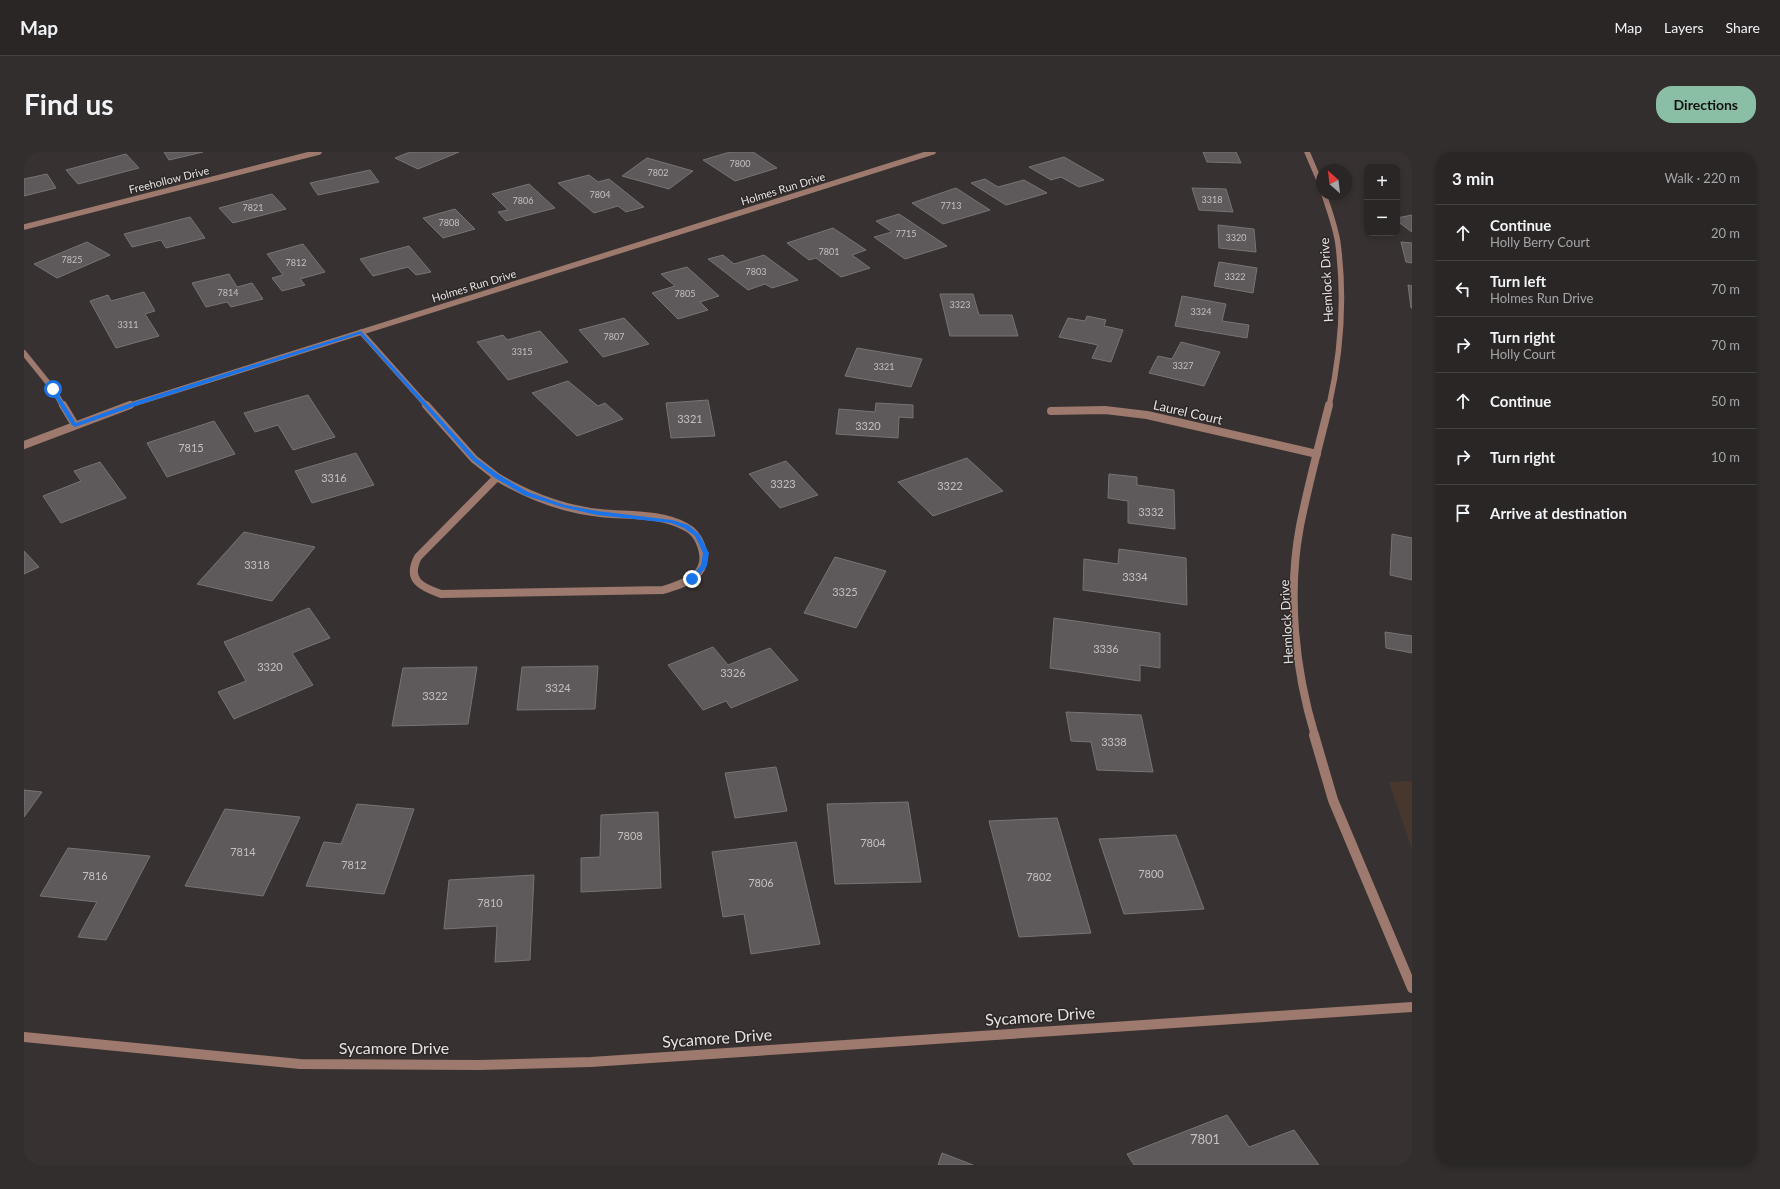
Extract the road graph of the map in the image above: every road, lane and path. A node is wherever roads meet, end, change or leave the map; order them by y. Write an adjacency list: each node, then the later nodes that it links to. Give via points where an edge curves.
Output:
1 (319, 152): 6 (street, Freehollow Drive)
2 (933, 152): 7 (street, Holmes Run Drive)
3 (1307, 152): 4 (street)
4 (1316, 173)
5 (1326, 200): 12 (street, Hemlock Drive, via 1338,243 1342,307 1336,375)
6 (24, 227)
7 (361, 332): 10 (street, Holmes Run Drive, via 133,404); 13 (street, via 474,459)
8 (24, 353): 10 (street, via 53,389)
9 (1051, 411): 12 (street, Laurel Court, via 1105,410 1147,415)
10 (75, 425): 11 (street, Holmes Run Drive)
11 (24, 445)
12 (1317, 454): 14 (street, Hemlock Drive, via 1300,527 1294,585 1296,638 1307,710 1333,800)
13 (497, 477): 13 (street, via 526,493 564,506 597,513 672,522 686,527 697,535 706,553 704,566 692,579 662,590 441,594 426,589 415,581 413,563)
14 (1412, 988)
15 (1412, 1007): 16 (street, Sycamore Drive, via 591,1062 478,1065 300,1064)
16 (24, 1037)

